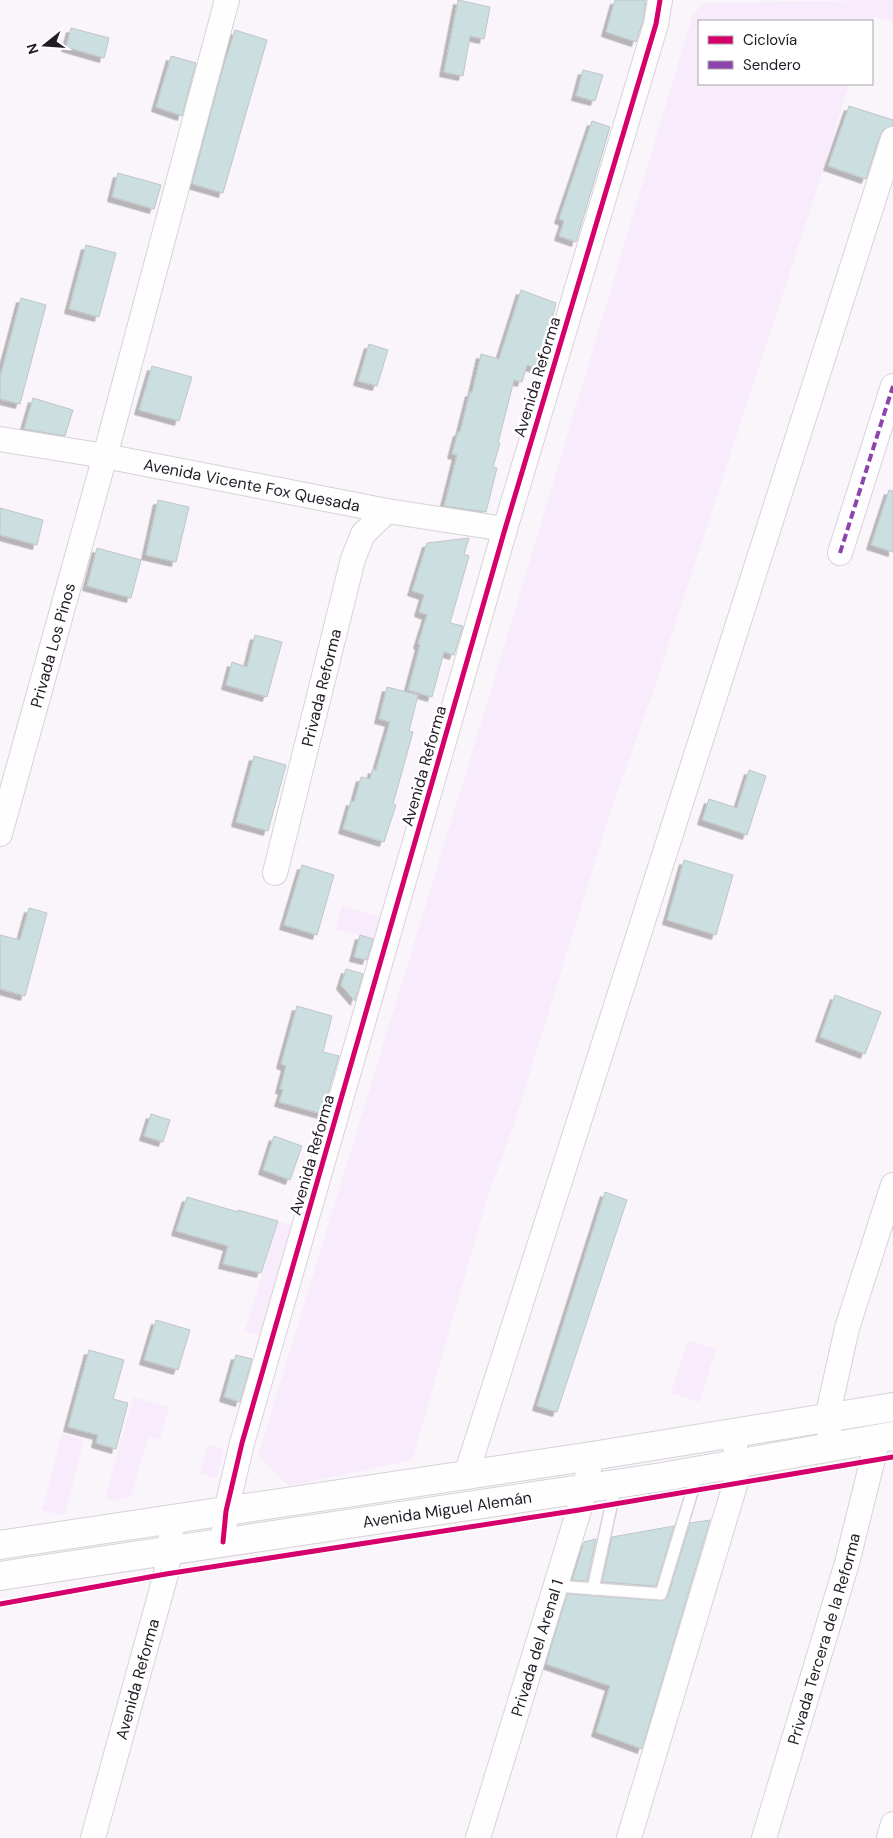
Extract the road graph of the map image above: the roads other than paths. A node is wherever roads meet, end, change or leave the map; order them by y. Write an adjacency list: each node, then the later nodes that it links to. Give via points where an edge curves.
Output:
1 (227, 0): 6 (street, Privada Los Pinos)
2 (660, 0): 8 (street, Avenida Reforma, via 656,24)
3 (893, 139): 21 (street)
4 (893, 386): 9 (street)
5 (0, 439): 6 (street, Avenida Vicente Fox Quesada)
6 (105, 456): 7 (street, Avenida Vicente Fox Quesada); 10 (street, Privada Los Pinos)
7 (387, 511): 8 (street, Avenida Vicente Fox Quesada); 11 (street, Privada Reforma, via 363,534 353,559)
8 (505, 529): 24 (street, Avenida Reforma, via 242,1443)
9 (840, 553)
10 (0, 834)
11 (275, 873)
12 (893, 1185): 14 (street, via 847,1328)
13 (893, 1407): 14 (main road, Avenida Miguel Alemán)
14 (827, 1418): 15 (main road, Avenida Miguel Alemán); 17 (street)
15 (734, 1434): 18 (main road, Avenida Miguel Alemán); 19 (street)
16 (886, 1437): 17 (main road, Avenida Miguel Alemán); 36 (street, Privada Tercera de la Reforma)
17 (832, 1447): 19 (main road, Avenida Miguel Alemán)
18 (592, 1456): 21 (main road, Avenida Miguel Alemán); 23 (street, Privada del Arenal 1)
19 (737, 1464): 20 (main road, Avenida Miguel Alemán); 35 (street, via 735,1485)
20 (697, 1471): 22 (main road, Avenida Miguel Alemán); 31 (lane, via 661,1594)
21 (466, 1474): 24 (main road, Avenida Miguel Alemán)
22 (616, 1484): 23 (main road, Avenida Miguel Alemán); 31 (lane)
23 (584, 1489): 26 (main road, Avenida Miguel Alemán); 30 (street, Privada del Arenal 1)
24 (226, 1511): 25 (main road, Avenida Miguel Alemán); 26 (street, Avenida Reforma)
25 (174, 1518): 27 (main road, Avenida Miguel Alemán); 28 (street, Avenida Reforma)
26 (223, 1542): 28 (main road, Avenida Miguel Alemán)
27 (0, 1545)
28 (170, 1551): 29 (main road, Avenida Miguel Alemán); 33 (street, Avenida Reforma)
29 (0, 1576)
30 (556, 1586): 31 (lane); 34 (street, Privada del Arenal 1)
31 (593, 1589)
32 (893, 1824): 37 (street)
33 (94, 1838)
34 (478, 1838)
35 (629, 1838)
36 (764, 1838)
37 (889, 1838)

